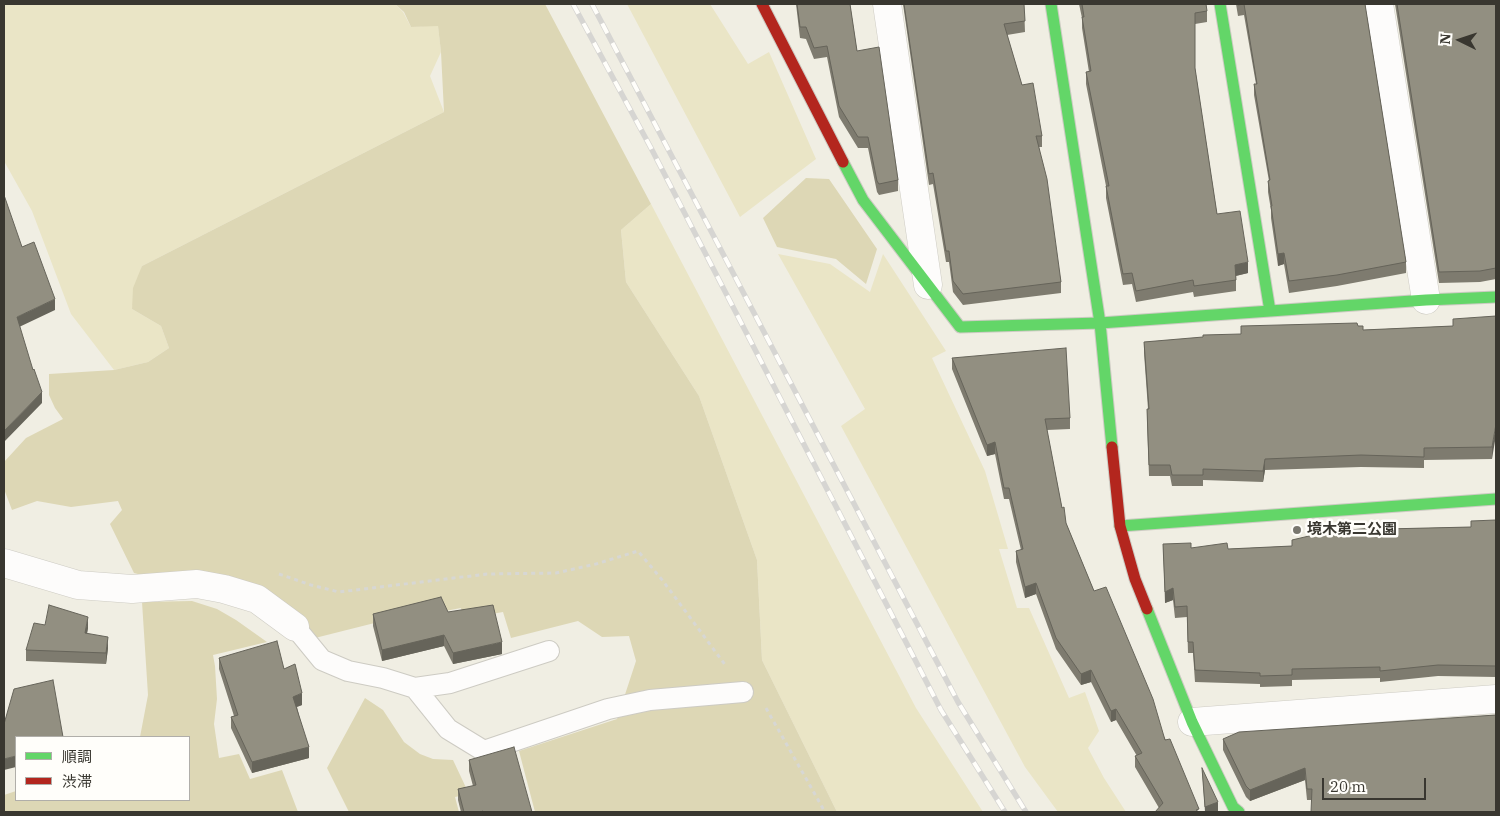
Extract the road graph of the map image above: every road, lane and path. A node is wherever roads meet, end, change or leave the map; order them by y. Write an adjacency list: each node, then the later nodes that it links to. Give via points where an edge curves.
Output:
1 (762, 4): 6 (street, via 863,200)
2 (887, 4): 6 (street)
3 (1051, 4): 10 (street)
4 (1220, 4): 9 (street)
5 (1379, 4): 8 (street)
6 (928, 285): 10 (street, via 960,327)
7 (1496, 297): 8 (street)
8 (1426, 300): 9 (street)
9 (1270, 310): 10 (street)
10 (1100, 323): 12 (street)
11 (1496, 499): 12 (street)
12 (1120, 526): 20 (street, via 1135,579)
13 (4, 563): 15 (street, via 78,585 132,590 197,584 224,589 257,599)
14 (278, 574): 18 (path, via 339,592 487,574 556,572 638,551 702,632)
15 (295, 627): 17 (lane, via 322,660 348,671)
16 (549, 652): 17 (lane, via 450,684)
17 (415, 688): 18 (lane, via 448,729 484,751 608,709 650,700)
18 (743, 692): 21 (path, via 755,691)
19 (1496, 700): 20 (street)
20 (1192, 722): 22 (street, via 1232,807)
21 (825, 812)
22 (1240, 812)

